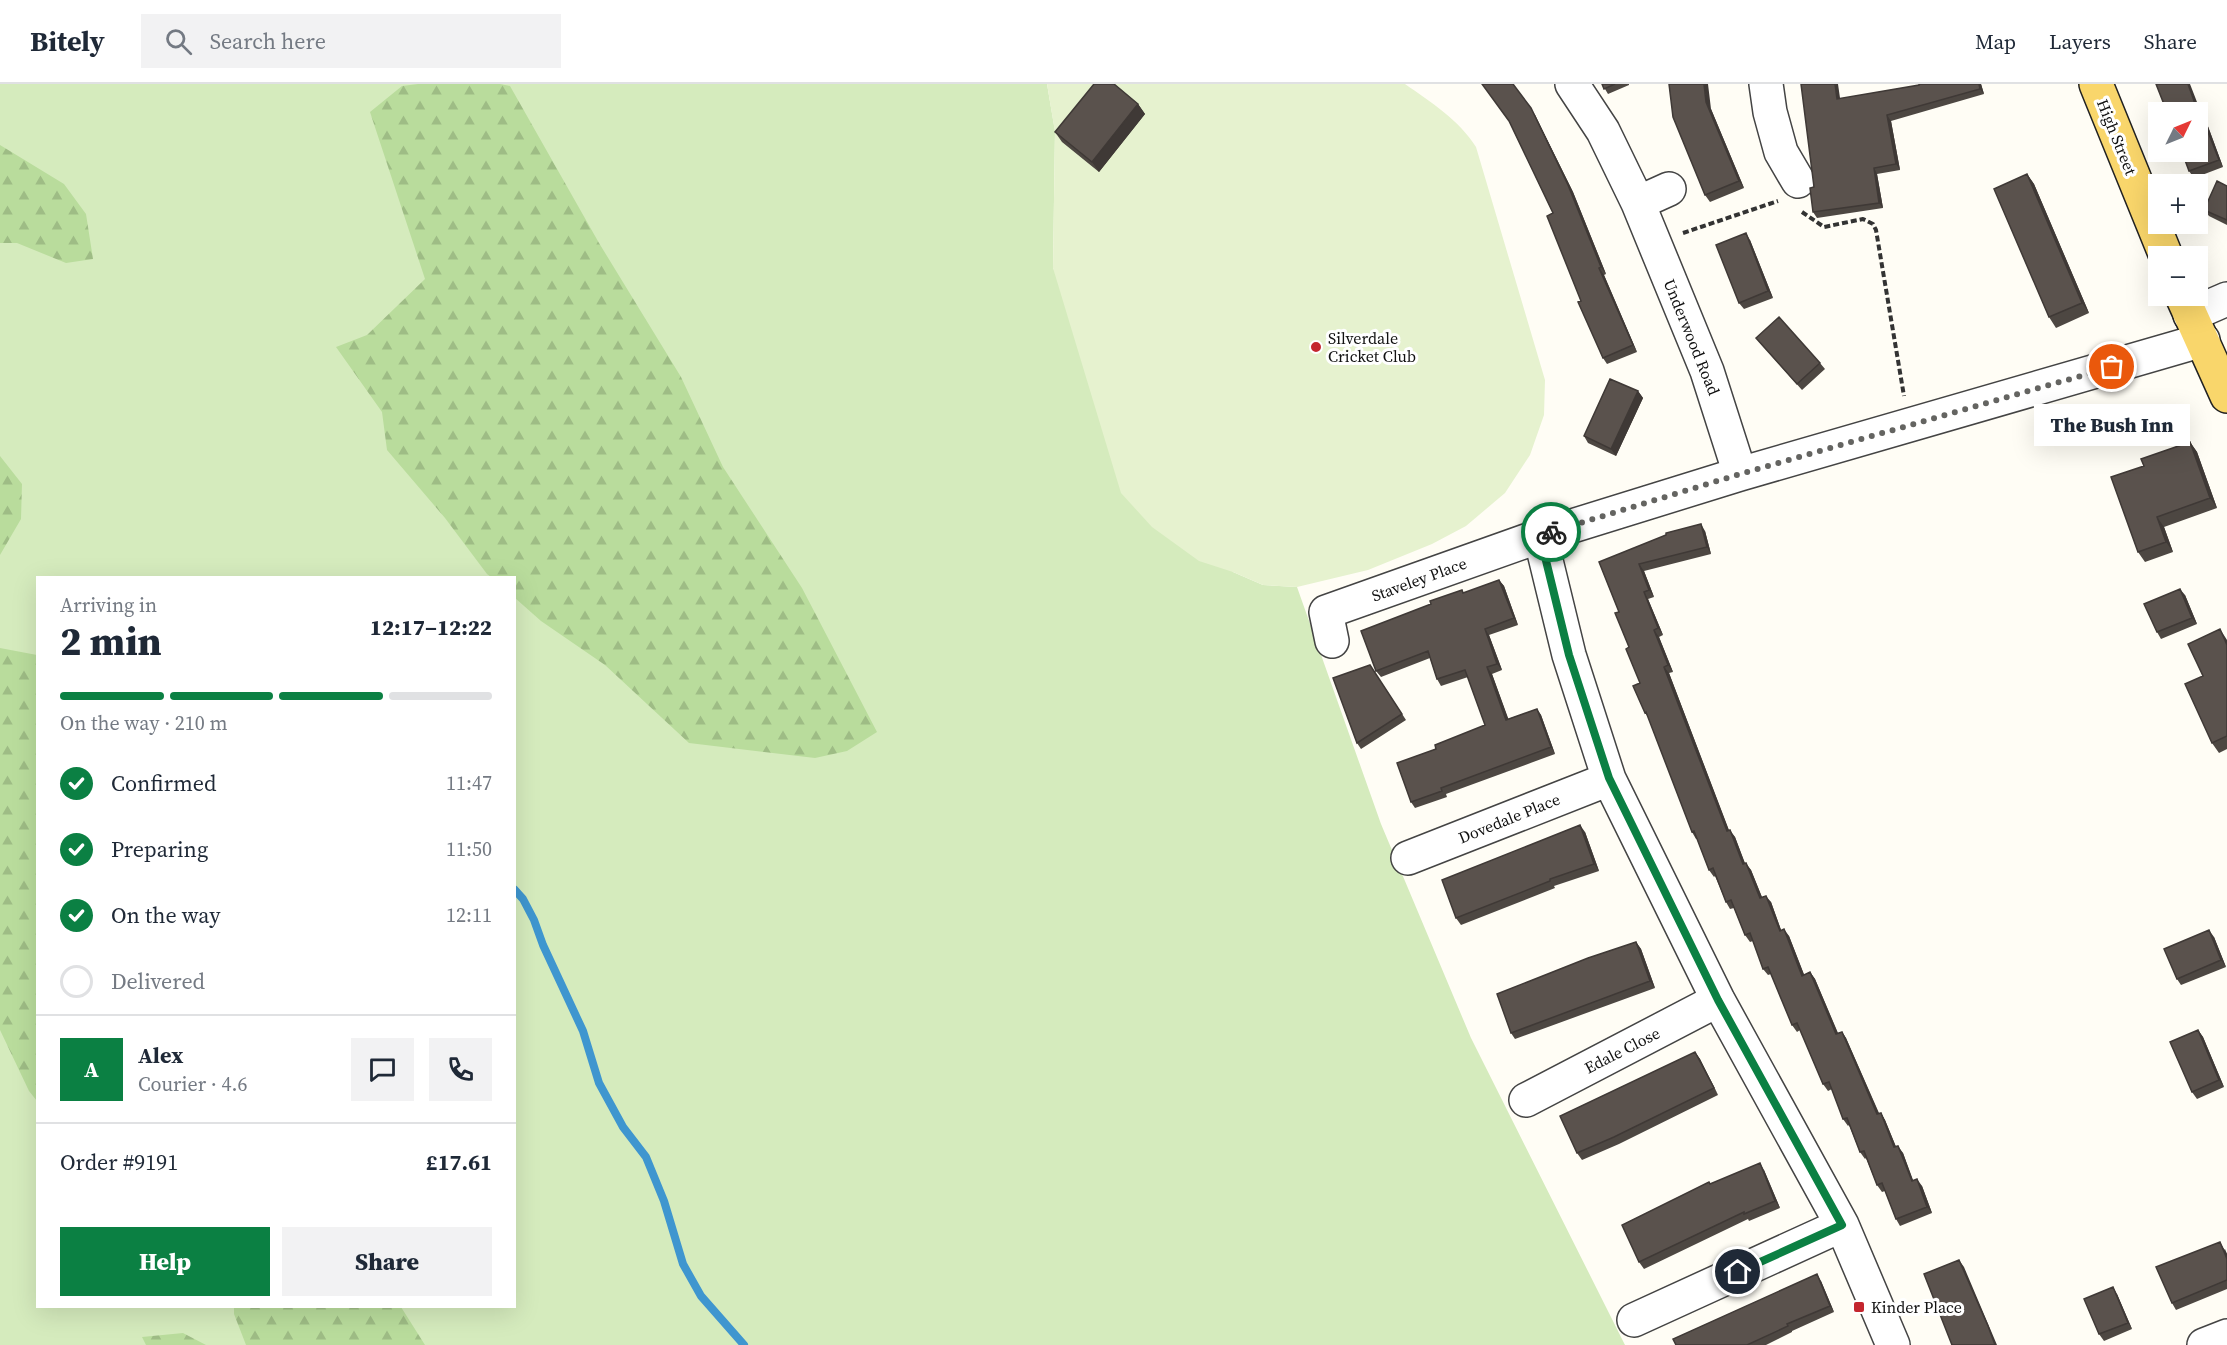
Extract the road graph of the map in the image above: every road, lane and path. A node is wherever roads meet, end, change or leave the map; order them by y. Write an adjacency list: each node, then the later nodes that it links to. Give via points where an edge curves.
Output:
1 (1572, 84): 6 (street, Underwood Road, via 1603,131)
2 (1766, 84): 5 (street)
3 (2096, 84): 8 (main road, High Street)
4 (1669, 189): 6 (street)
5 (1794, 197): 7 (path); 12 (path, via 1824,227 1863,219 1873,224)
6 (1638, 203): 7 (street, Underwood Road)
7 (1654, 243): 13 (street, Underwood Road, via 1707,370)
8 (2162, 246)
9 (2227, 298): 10 (street)
10 (2192, 317): 11 (main road); 12 (street)
11 (2227, 396)
12 (1909, 426): 13 (street)
13 (1740, 474): 14 (street)
14 (1540, 536): 15 (street, Staveley Place, via 1326,612); 16 (street, via 1569,655)
15 (1332, 641)
16 (1609, 778): 17 (street, Dovedale Place); 18 (street)
17 (1408, 858)
18 (1718, 1000): 19 (street, Edale Close); 20 (street)
19 (1526, 1100)
20 (1842, 1225): 21 (street); 23 (street)
21 (1634, 1320)
22 (2227, 1336): 24 (street)
23 (1893, 1345)
24 (2204, 1345)

